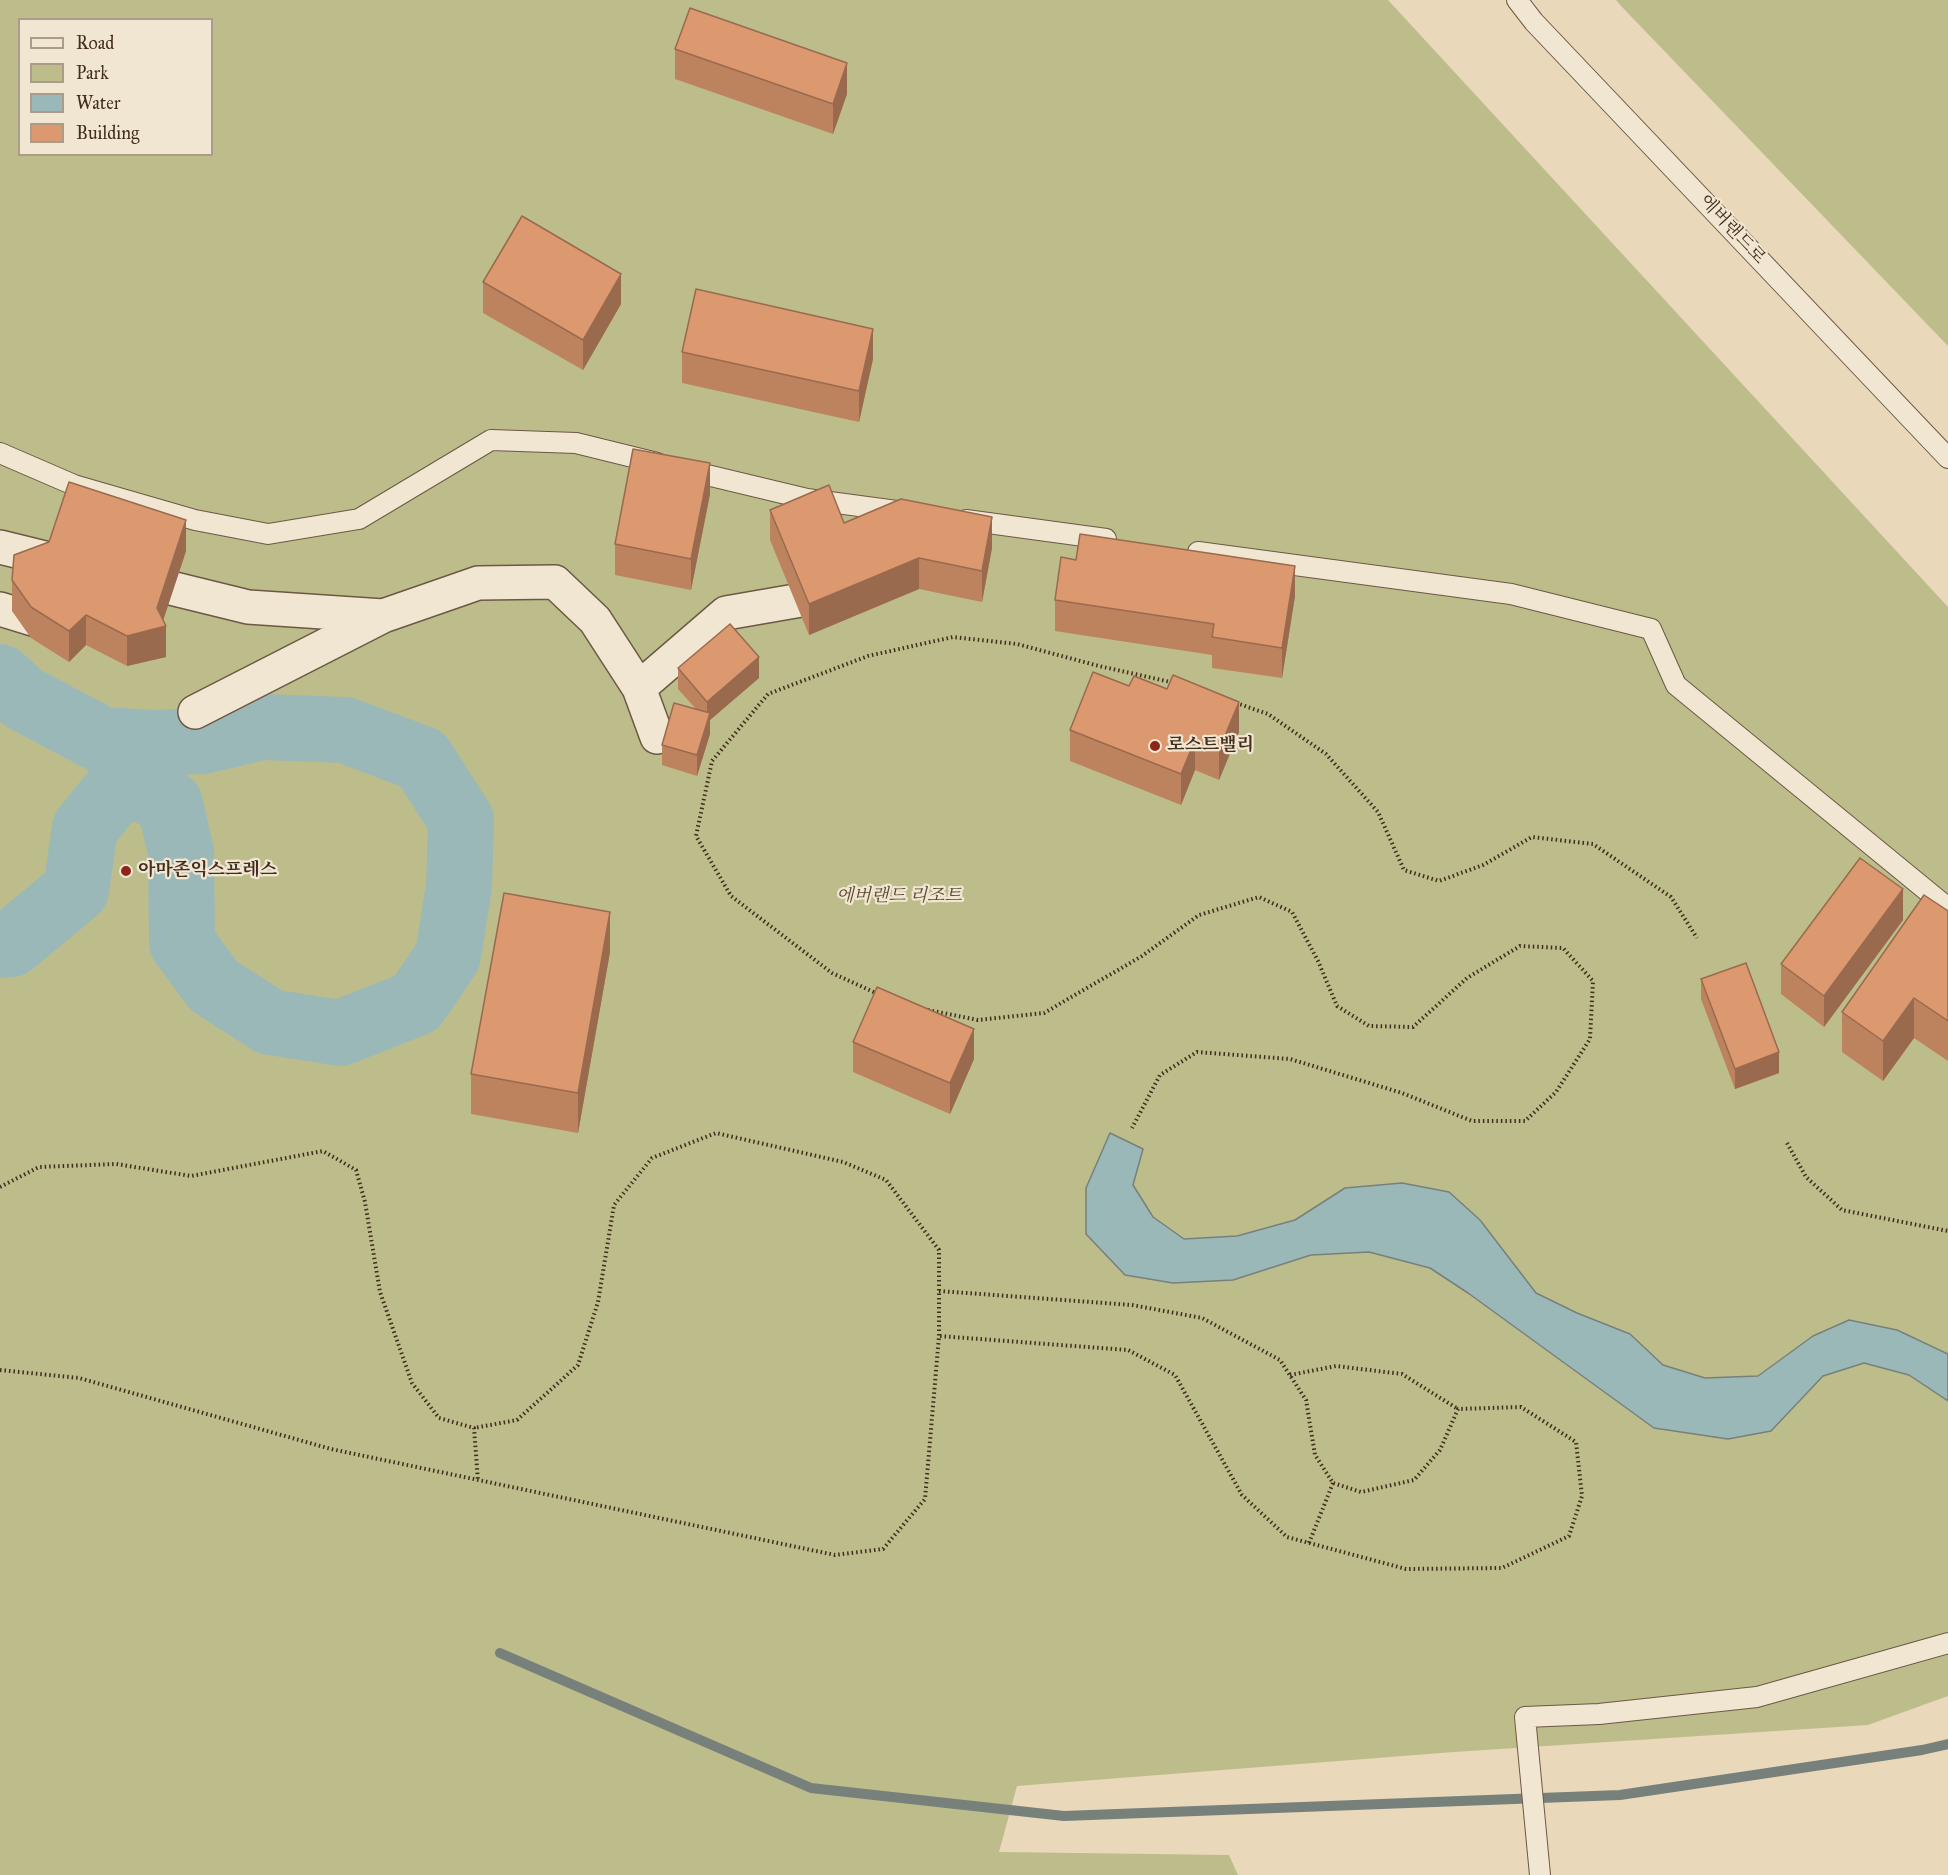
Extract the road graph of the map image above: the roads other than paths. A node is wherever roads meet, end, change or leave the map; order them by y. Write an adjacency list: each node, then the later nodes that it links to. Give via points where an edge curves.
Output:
1 (1518, 0): 3 (lane, 에버랜드로)
2 (0, 453): 4 (lane, via 74,485 195,520 268,534 359,519 491,440 576,443 807,499)
3 (1948, 458)
4 (920, 514)
5 (943, 517): 6 (lane)
6 (1126, 542)
7 (0, 547): 11 (street, via 248,607)
8 (1184, 550): 16 (lane, via 1511,594 1651,629 1676,685)
9 (830, 595): 13 (street, via 726,613)
10 (0, 609): 12 (street)
11 (383, 616): 13 (street, via 478,583 555,582 596,620); 14 (street)
12 (36, 620)
13 (639, 688): 15 (street)
14 (195, 712)
15 (657, 737)
16 (1948, 908)
17 (1948, 1643): 18 (lane, via 1757,1697 1599,1714 1526,1717)
18 (1539, 1875)

